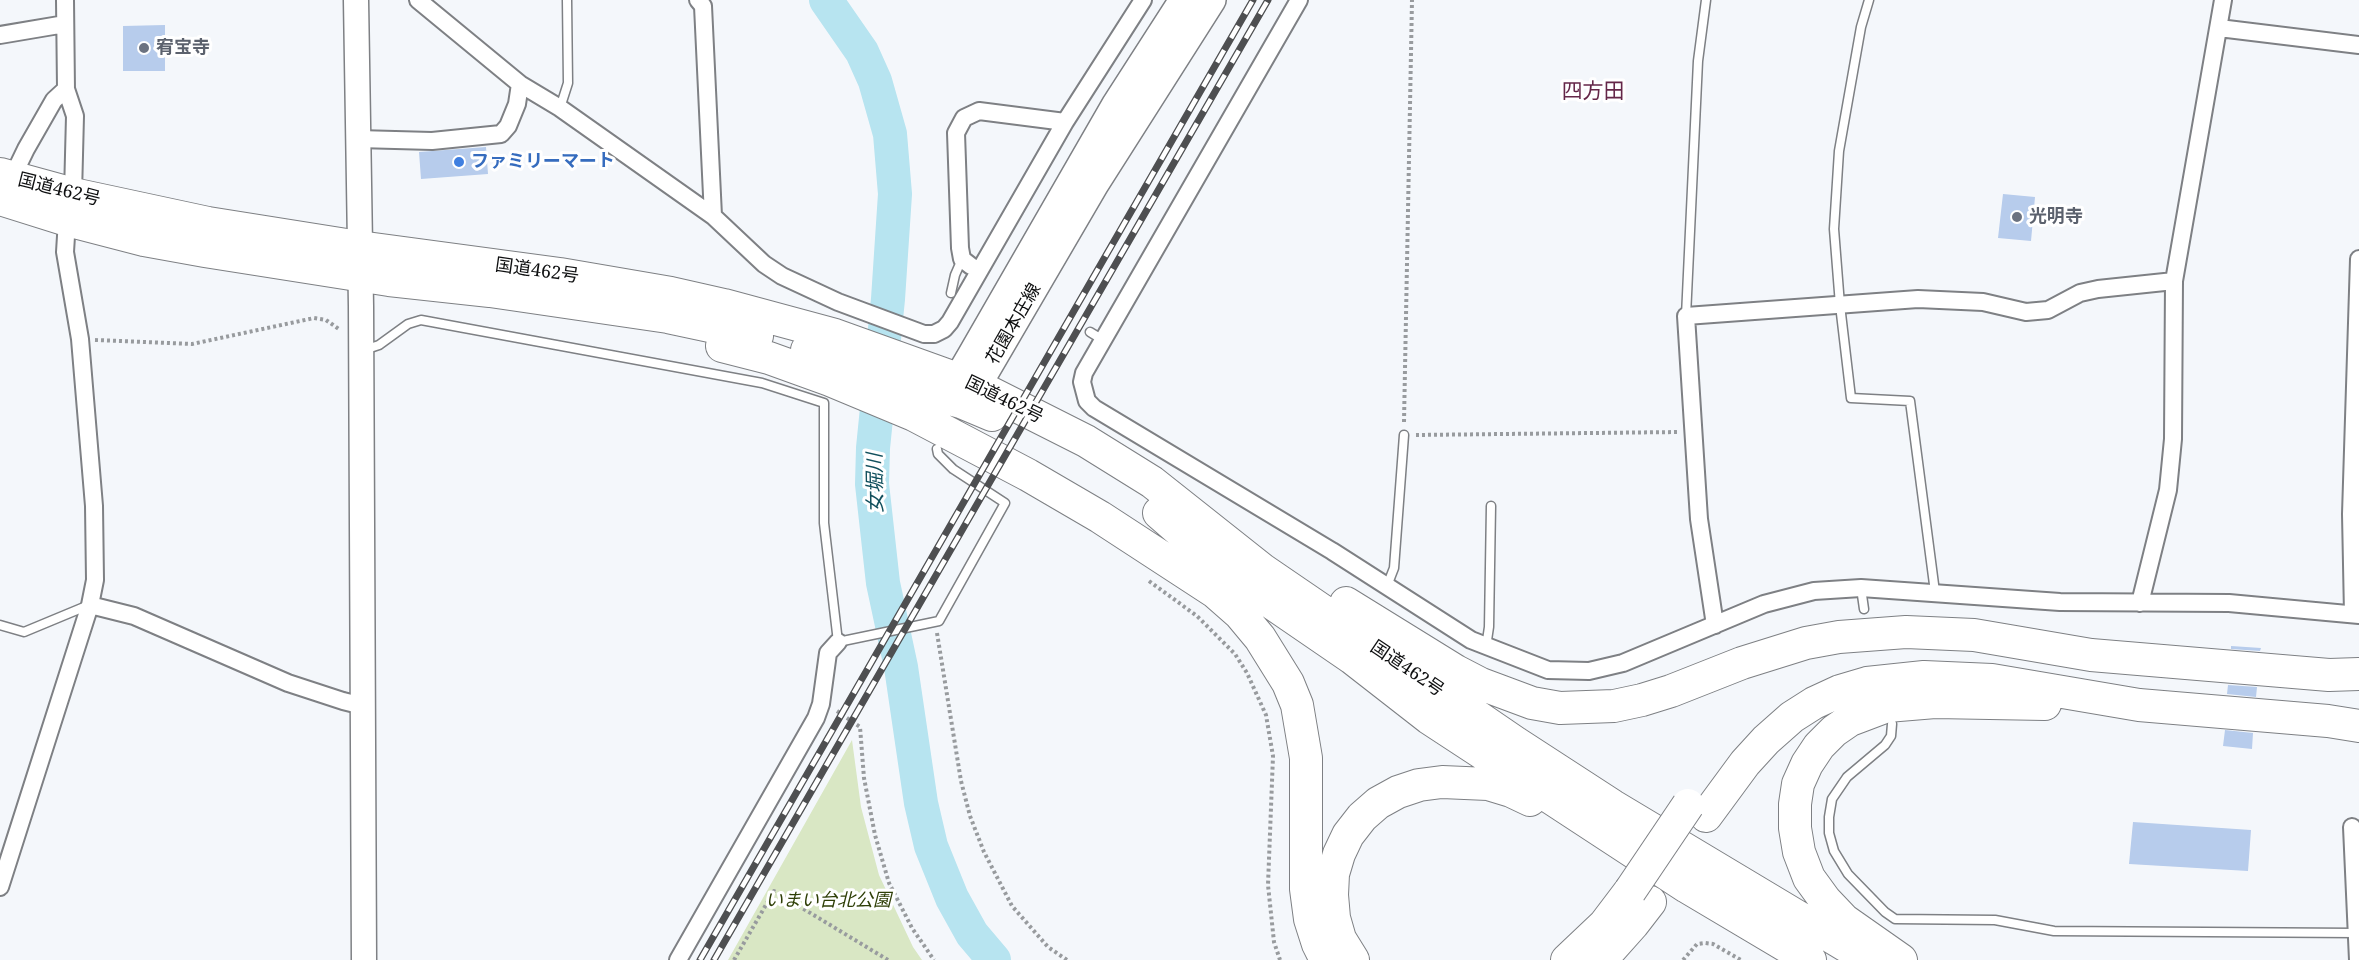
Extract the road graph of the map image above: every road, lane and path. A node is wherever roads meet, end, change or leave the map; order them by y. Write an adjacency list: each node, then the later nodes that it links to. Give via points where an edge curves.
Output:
1 (65, 0): 14 (street)
2 (356, 0): 22 (street)
3 (418, 0): 18 (street)
4 (567, 0): 20 (lane, via 568,83)
5 (698, 0): 25 (street, via 703,6)
6 (1143, 0): 21 (street)
7 (1183, 0): 36 (main road, 花園本庄線, via 1116,104)
8 (1212, 0): 36 (main road, 花園本庄線)
9 (1299, 0): 44 (street, via 1097,336 1083,382 1087,401 1094,408)
10 (1412, 0): 39 (path)
11 (1706, 0): 32 (lane, via 1698,61)
12 (1869, 0): 31 (lane, via 1839,151 1834,230)
13 (2223, 0): 15 (street)
14 (65, 24): 16 (street); 19 (street)
15 (2219, 28): 17 (street); 29 (street)
16 (0, 35)
17 (2359, 45)
18 (520, 84): 20 (street); 22 (street, via 517,104 501,134 432,141)
19 (66, 89): 23 (street, via 54,100); 24 (street, via 75,116)
20 (560, 108): 25 (street)
21 (1065, 122): 25 (street, via 950,322 934,334 924,334 800,286 764,264); 28 (street, via 979,111 964,118 956,133)
22 (358, 139): 27 (street)
23 (3, 192): 24 (highway, 国道462号)
24 (70, 207): 27 (highway, 国道462号, via 208,223); 33 (street, via 65,252)
25 (713, 216)
26 (2359, 259): 51 (street, via 2351,514)
27 (359, 262): 34 (street); 35 (highway, 国道462号, via 490,291 528,310 769,358); 35 (highway, 国道462号, via 617,283 724,305)
28 (967, 262): 30 (lane, via 955,275)
29 (2174, 281): 31 (street, via 2098,289 2080,293 2048,310 2026,312 1983,302 1918,299); 48 (street, via 2173,439 2168,490)
30 (951, 293)
31 (1840, 305): 32 (street); 47 (lane, via 1851,398 1910,401)
32 (1686, 316): 38 (street)
33 (80, 339): 34 (path, via 192,344 314,318 326,320 340,331 348,347); 49 (street, via 94,506 95,580)
34 (361, 351): 55 (lane, via 421,320 762,383 824,403 824,523); 61 (street)
35 (832, 357): 37 (highway); 37 (highway, 国道462号)
36 (966, 389): 37 (highway, 国道462号); 41 (highway, 国道462号, via 1086,441); 46 (highway, via 971,423 982,433 1150,536); 89 (highway, 国道462号, via 997,417 1142,499 1228,573 1352,658 1429,718 1687,887)
37 (917, 390): 46 (highway, via 1018,470 1090,511)
38 (1693, 432): 39 (path); 53 (street, via 1699,519)
39 (1404, 435): 44 (lane, via 1394,568)
40 (937, 449): 52 (lane, via 953,470 1005,503 941,618)
41 (1152, 482): 57 (highway, via 1456,671 1532,703 1560,708 1614,706 1671,691 1806,643 1870,634 1974,635); 90 (highway, 国道462号, via 1263,570 1516,743 1613,806)
42 (1491, 506): 56 (lane)
43 (1142, 576): 67 (path, via 1197,616 1235,654 1266,715)
44 (1387, 586): 56 (street)
45 (1861, 588): 47 (street); 50 (lane); 53 (street, via 1814,591 1764,604)
46 (1215, 592): 82 (highway, via 1260,638 1297,705 1306,758 1306,889 1310,919)
47 (1935, 592): 48 (street, via 2060,602)
48 (2140, 603): 51 (street, via 2229,603)
49 (90, 605): 54 (lane, via 24,632); 61 (street, via 134,616 288,683); 70 (street)
50 (1864, 609)
51 (2356, 615)
52 (933, 624): 55 (lane); 80 (path, via 961,781 984,852 1012,906 1048,946)
53 (1715, 625): 56 (street, via 1623,663 1589,670 1548,670)
54 (0, 626)
55 (841, 642): 59 (street, via 831,648 826,660)
56 (1486, 647)
57 (2091, 654): 58 (highway); 68 (highway, via 1892,658 1837,670 1789,695 1745,732 1706,780)
58 (2349, 676)
59 (821, 701): 76 (street, via 816,718); 79 (path, via 860,727 864,778 889,883)
60 (2139, 705): 63 (highway); 68 (highway, via 1992,680 1924,677 1867,683 1840,691 1792,717); 91 (highway, via 1910,702 1850,720 1819,746 1798,784 1795,828 1799,852 1809,878 1825,900 1844,920)
61 (363, 706): 75 (street)
62 (2359, 720): 63 (highway)
63 (2328, 721): 65 (highway)
64 (1892, 724): 72 (lane, via 1885,745 1847,777 1832,800 1829,833 1834,851 1848,874 1895,919 1995,920 2054,931)
65 (2359, 726)
66 (1279, 752): 67 (path)
67 (1272, 765): 81 (path, via 1268,885 1274,942)
68 (1697, 810): 71 (highway)
69 (2355, 825): 72 (street)
70 (0, 887)
71 (1640, 896): 84 (highway); 85 (highway)
72 (2357, 933): 92 (street)
73 (1718, 940): 74 (path)
74 (1713, 944): 86 (path, via 1697,944); 87 (path)
75 (364, 960)
76 (678, 960)
77 (734, 960): 78 (path, via 774,891)
78 (888, 960)
79 (934, 960)
80 (1067, 960)
81 (1280, 960)
82 (1326, 960)
83 (1353, 960): 88 (highway, via 1340,939 1332,895 1333,874 1348,835 1378,803 1398,792 1419,785 1466,782 1488,784 1533,802 1702,906)
84 (1567, 960)
85 (1601, 960)
86 (1683, 960)
87 (1741, 960)
88 (1806, 960)
89 (1810, 960)
90 (1870, 960)
91 (1901, 960)
92 (2358, 960)

